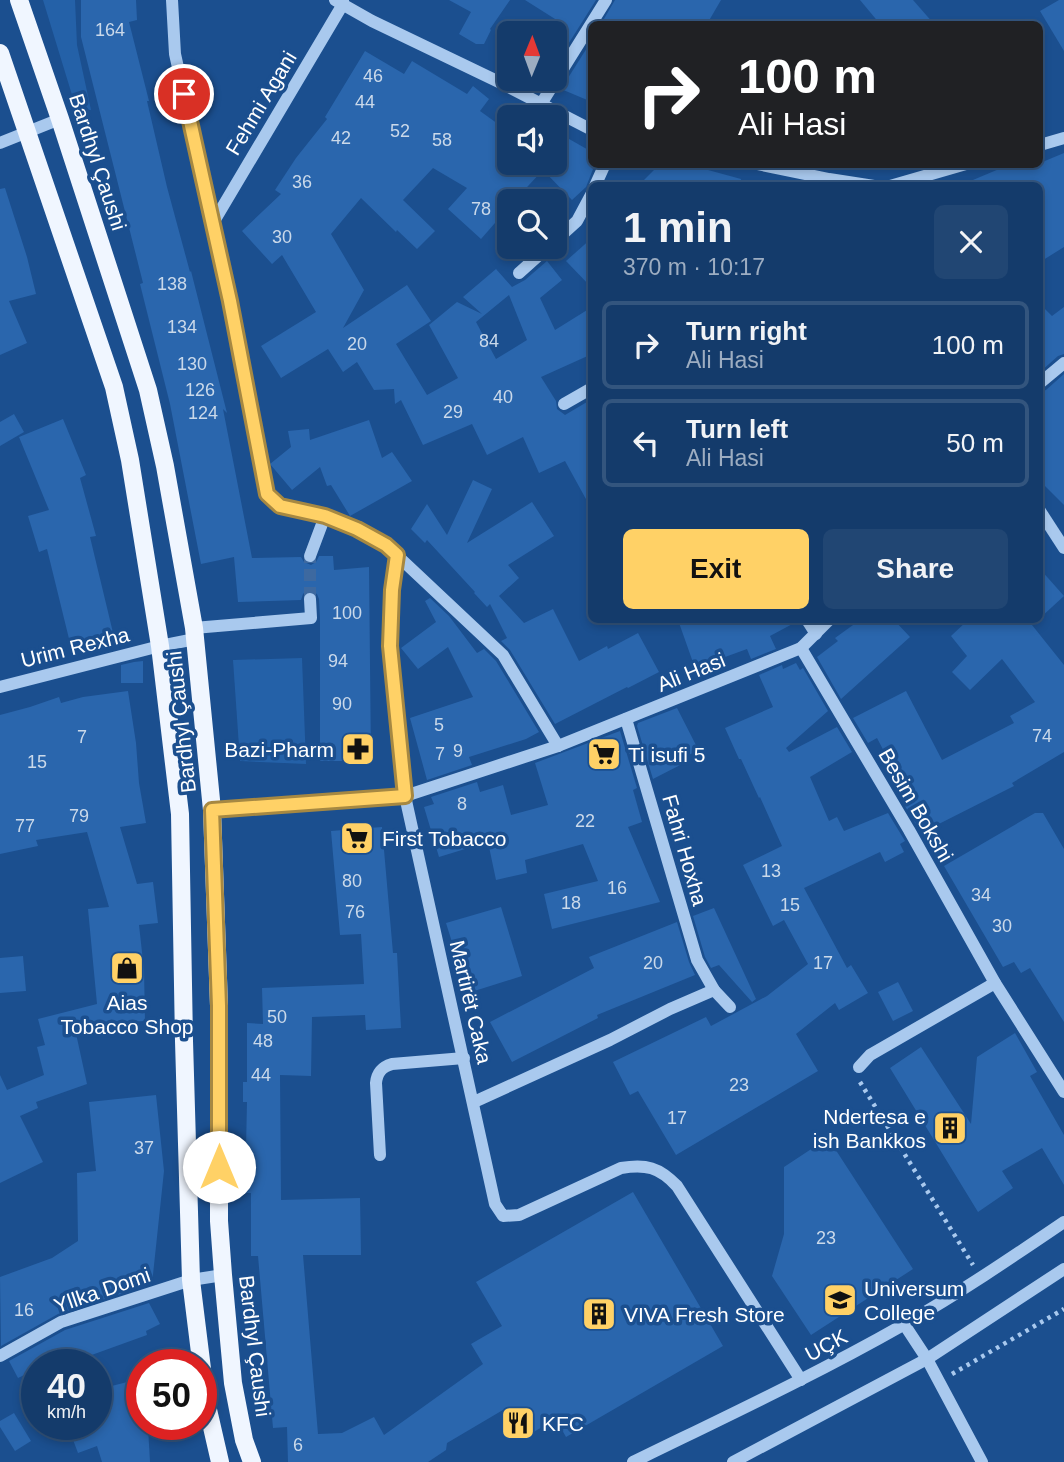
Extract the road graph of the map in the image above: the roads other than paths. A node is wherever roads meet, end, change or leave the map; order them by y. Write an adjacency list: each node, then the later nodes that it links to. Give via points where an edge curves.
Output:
1 (19, 0): 9 (main road, Bardhyl Çaushi)
2 (172, 0): 20 (street, Fehmi Agani, via 175,54)
3 (606, 0): 5 (street)
4 (340, 1): 8 (street, Fehmi Agani); 20 (street, Fehmi Agani)
5 (593, 21)
6 (588, 29): 8 (street)
7 (0, 53): 11 (main road, Bardhyl Çaushi)
8 (541, 104): 10 (street, Fehmi Agani)
9 (60, 119): 11 (street); 36 (main road, Bardhyl Çaushi, via 148,390)
10 (588, 128)
11 (28, 132): 13 (street); 38 (main road, Bardhyl Çaushi, via 114,387)
12 (1064, 138): 14 (street)
13 (0, 143)
14 (1043, 144)
15 (776, 168): 17 (street)
16 (952, 168): 18 (street)
17 (848, 182)
18 (904, 182)
19 (588, 200): 21 (street)
20 (213, 223): 28 (street, Fehmi Agani, via 267,494 280,506)
21 (567, 230)
22 (535, 259): 23 (street)
23 (519, 274)
24 (1064, 363): 25 (street)
25 (1043, 380)
26 (588, 390): 27 (street)
27 (564, 404)
28 (325, 516): 31 (street, via 357,529); 32 (street)
29 (1043, 516): 30 (street)
30 (1064, 548)
31 (397, 555): 42 (street, via 503,655); 43 (street, via 390,646)
32 (310, 556)
33 (310, 599): 36 (street, Urim Rexha, via 311,618)
34 (809, 623): 37 (street)
35 (826, 623): 37 (street, Ali Hasi)
36 (195, 634): 38 (street, Urim Rexha); 44 (main road, Bardhyl Çaushi)
37 (816, 634): 39 (street, Ali Hasi)
38 (160, 646): 40 (street, Urim Rexha); 56 (main road, Bardhyl Çaushi, via 180,814)
39 (801, 648): 41 (street, Ali Hasi); 45 (street, Besim Bokshi)
40 (0, 687)
41 (626, 719): 42 (street, Ali Hasi); 46 (street, Fahri Hoxha, via 697,960)
42 (558, 746): 43 (street, Ali Hasi)
43 (405, 796): 44 (street, Ali Hasi); 48 (street, Martirët Caka)
44 (212, 810): 55 (main road, Bardhyl Çaushi)
45 (995, 983): 49 (street, via 870,1055); 50 (street, Besim Bokshi)
46 (714, 990): 47 (street, Fahri Hoxha); 51 (street)
47 (730, 1007)
48 (464, 1058): 51 (street, Martirët Caka); 52 (street, via 392,1064 380,1070 376,1083)
49 (859, 1067)
50 (1064, 1092)
51 (474, 1102): 60 (street, Martirët Caka, via 495,1204 503,1216 519,1215 621,1168 652,1167 666,1174)
52 (380, 1155)
53 (1064, 1223): 57 (street, UÇK)
54 (1064, 1269): 59 (street)
55 (223, 1275): 56 (street, Yllka Domi); 62 (main road, Bardhyl Çaushi, via 233,1383)
56 (191, 1280): 58 (street, Yllka Domi, via 61,1322); 61 (main road, Bardhyl Çaushi, via 206,1401)
57 (904, 1325): 59 (street); 60 (street, UÇK)
58 (0, 1356)
59 (927, 1359): 64 (street); 65 (street)
60 (801, 1380): 63 (street, UÇK)
61 (220, 1462)
62 (252, 1462)
63 (633, 1462)
64 (733, 1462)
65 (982, 1462)

